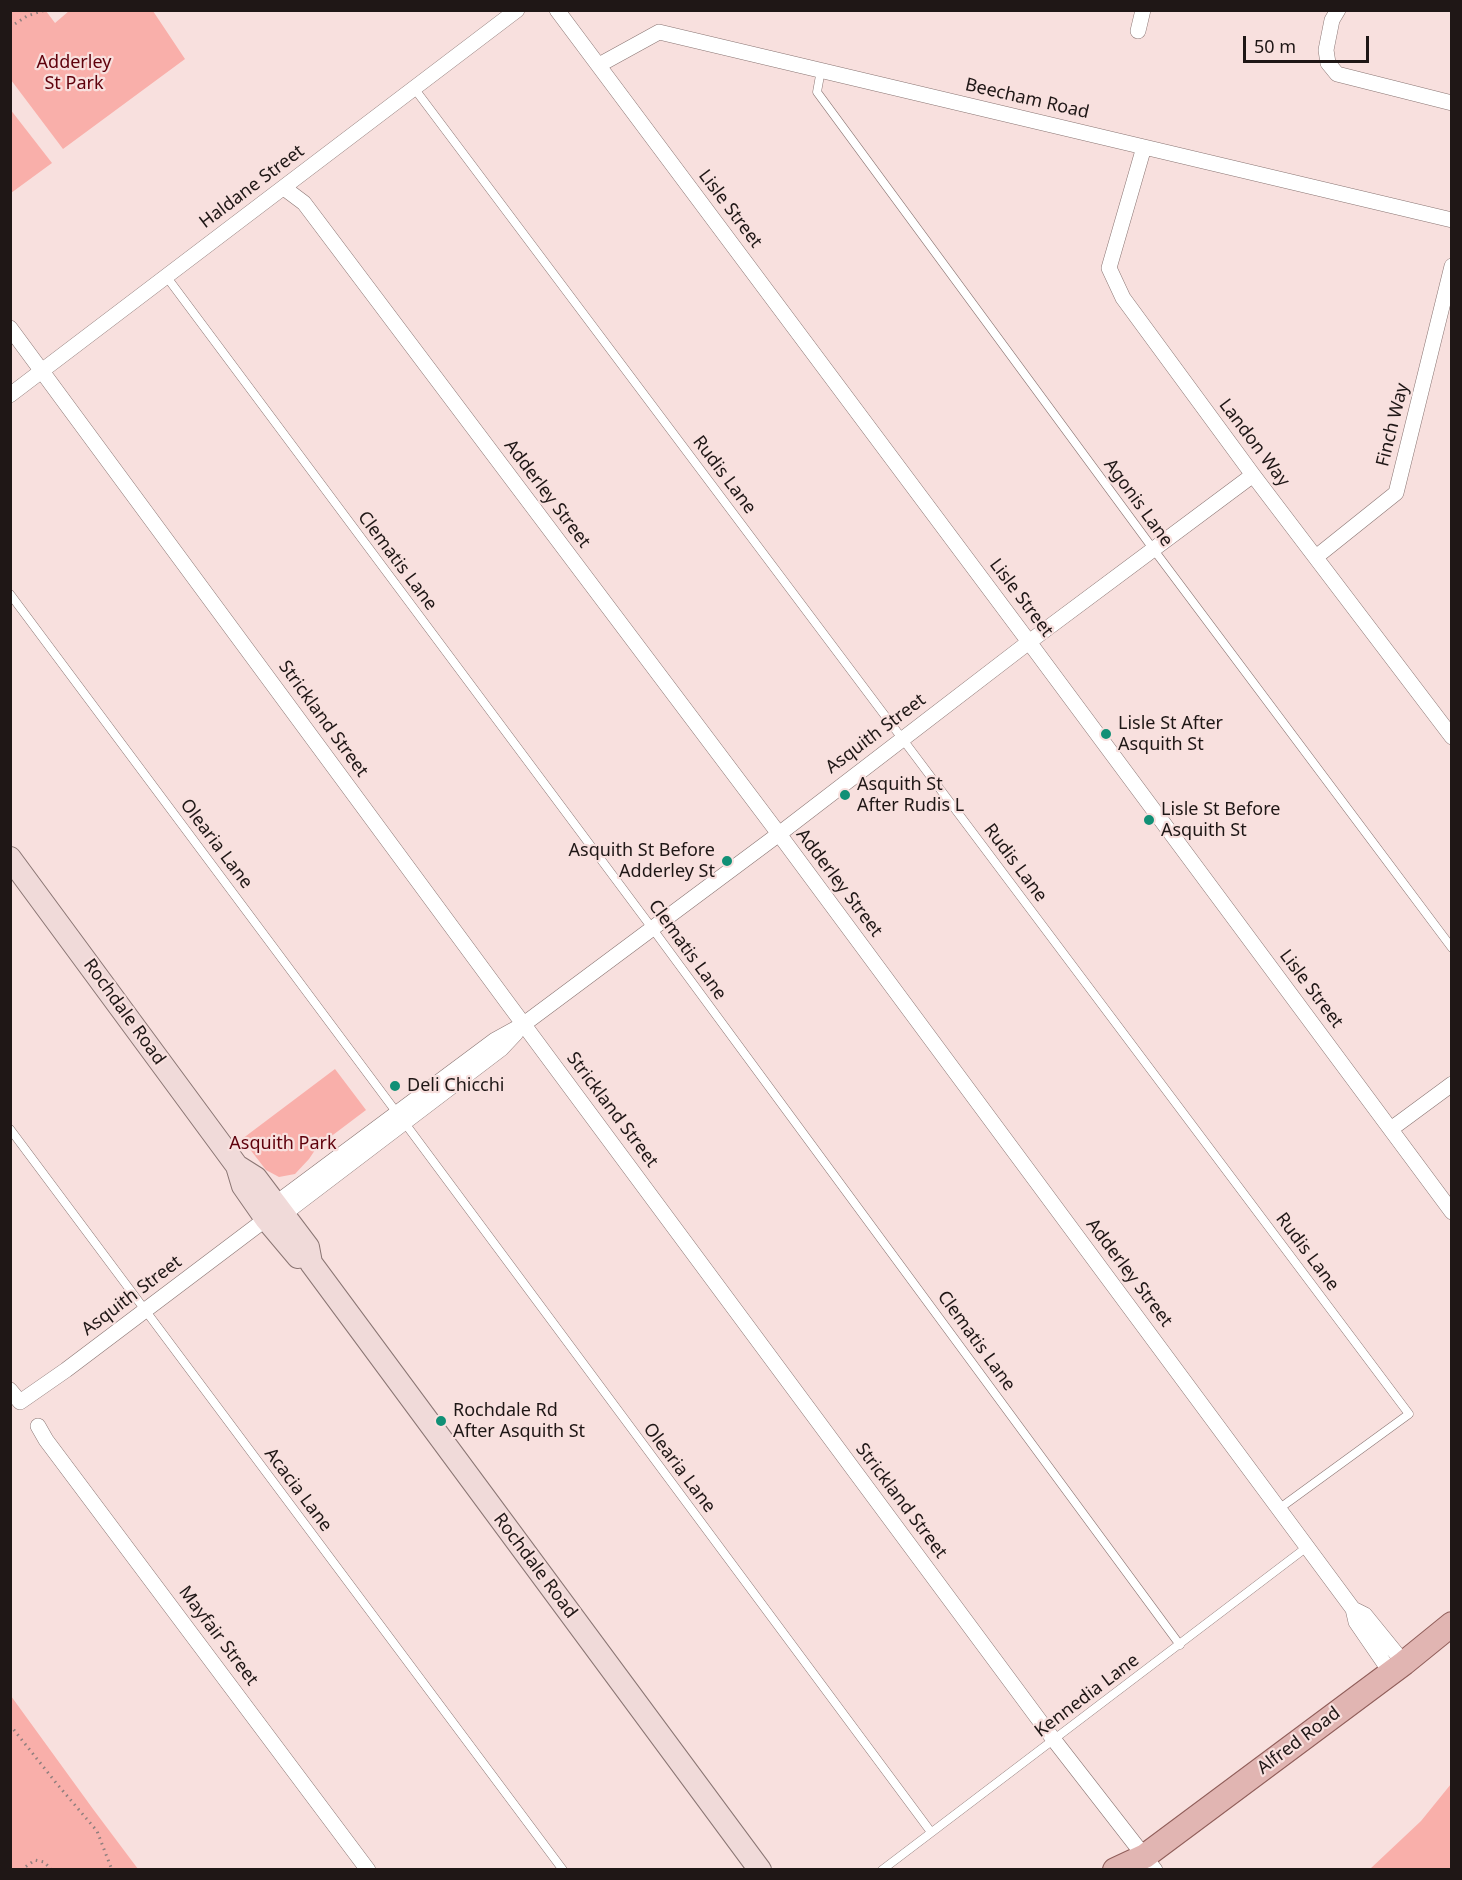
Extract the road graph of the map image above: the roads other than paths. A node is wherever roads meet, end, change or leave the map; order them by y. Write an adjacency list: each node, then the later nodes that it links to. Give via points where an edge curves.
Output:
1 (517, 10): 8 (street, Haldane Street)
2 (556, 10): 6 (street, Lisle Street)
3 (1143, 10): 5 (street)
4 (1333, 14): 9 (street, via 1326,56 1337,74)
5 (1137, 31)
6 (599, 65): 7 (street, Beecham Road, via 659,32); 22 (street, Lisle Street)
7 (820, 70): 10 (street, Beecham Road); 19 (lane, Agonis Lane, via 817,92)
8 (414, 88): 11 (street, Haldane Street); 24 (lane, Rudis Lane)
9 (1452, 103)
10 (1144, 147): 12 (street, Beecham Road); 18 (street, Landon Way, via 1109,268 1123,298)
11 (284, 188): 14 (street, Haldane Street); 25 (street, Adderley Street, via 304,203)
12 (1452, 220)
13 (1452, 266): 20 (street, Finch Way, via 1396,493)
14 (166, 276): 16 (street, Haldane Street); 27 (lane, Clematis Lane)
15 (10, 328): 16 (street, Strickland Street)
16 (43, 371): 17 (street, Haldane Street); 29 (street, Strickland Street)
17 (10, 395)
18 (1253, 475): 19 (street, Asquith Street); 20 (street, Landon Way)
19 (1154, 550): 22 (street, Asquith Street); 28 (lane, Agonis Lane)
20 (1316, 558): 23 (street, Landon Way)
21 (10, 594): 31 (lane, Olearia Lane)
22 (1029, 642): 24 (street, Asquith Street); 33 (street, Lisle Street)
23 (1452, 737)
24 (903, 738): 25 (street, Asquith Street); 39 (lane, Rudis Lane, via 1409,1414)
25 (778, 834): 27 (street, Asquith Street); 39 (street, Adderley Street)
26 (10, 858): 34 (main road, Rochdale Road, via 237,1166 256,1178)
27 (652, 928): 29 (street, Asquith Street); 42 (lane, Clematis Lane)
28 (1452, 948)
29 (524, 1024): 31 (street, Asquith Street, via 501,1049); 44 (street, Strickland Street)
30 (1452, 1084): 33 (street)
31 (400, 1118): 34 (street, Asquith Street); 45 (lane, Olearia Lane)
32 (10, 1128): 36 (lane, Acacia Lane)
33 (1391, 1129): 35 (street, Lisle Street)
34 (275, 1212): 36 (street, Asquith Street); 49 (main road, Rochdale Road, via 308,1247 311,1263)
35 (1452, 1212)
36 (145, 1310): 37 (street, Asquith Street); 48 (lane, Acacia Lane)
37 (15, 1396)
38 (38, 1426): 47 (street, Mayfair Street)
39 (1280, 1508): 40 (street, Adderley Street)
40 (1308, 1546): 42 (lane, Kennedia Lane); 43 (street, Adderley Street, via 1353,1609 1365,1615)
41 (1452, 1624): 43 (main road, Alfred Road)
42 (1180, 1645): 44 (lane, Kennedia Lane)
43 (1397, 1668): 46 (main road, Alfred Road)
44 (1054, 1740): 45 (lane, Kennedia Lane); 46 (street, Strickland Street)
45 (931, 1832): 50 (lane, Kennedia Lane)
46 (1144, 1865): 51 (main road, Alfred Road)
47 (368, 1869)
48 (563, 1869)
49 (760, 1869)
50 (882, 1869)
51 (1115, 1869)

